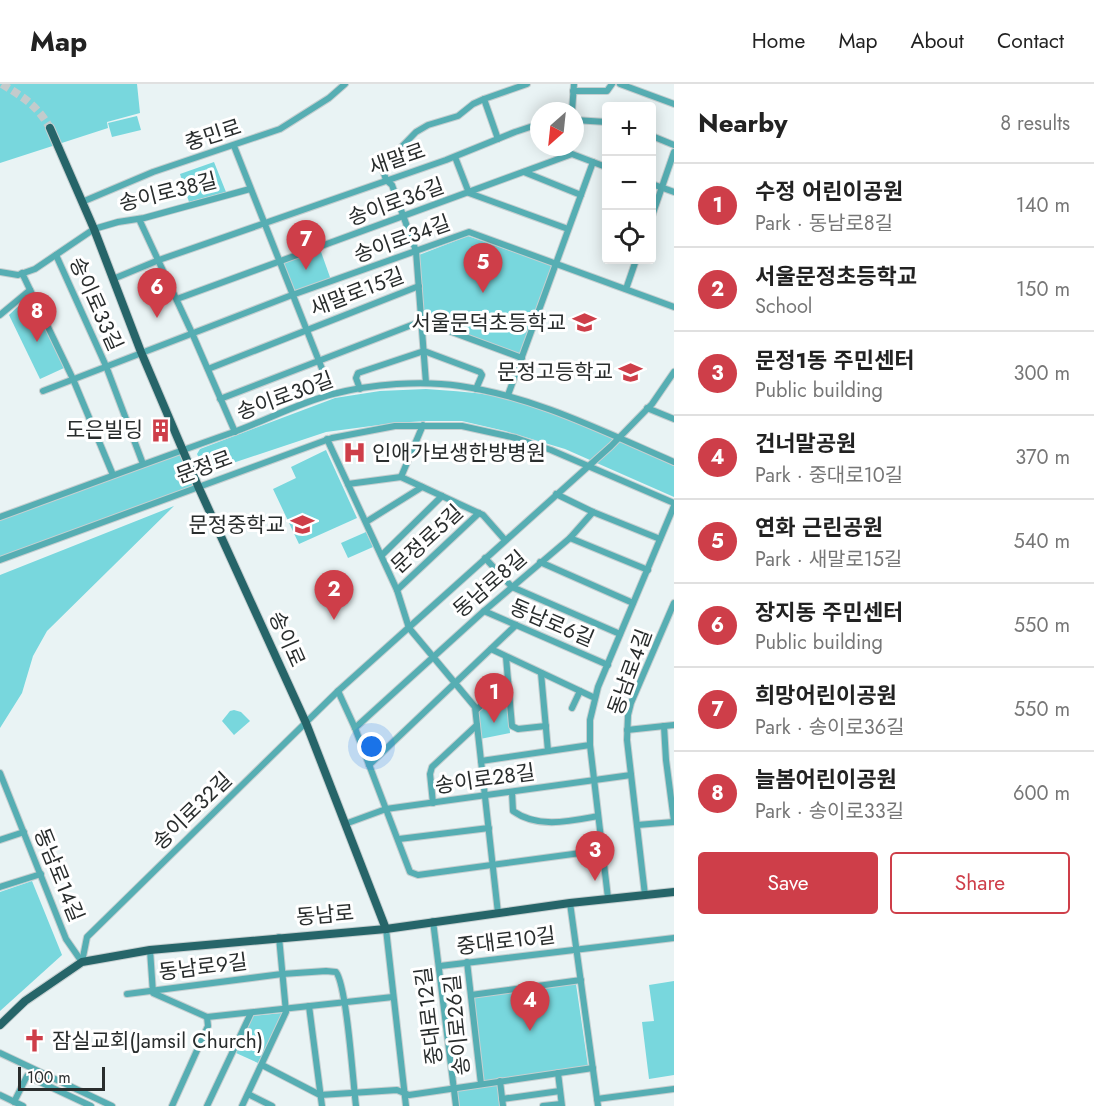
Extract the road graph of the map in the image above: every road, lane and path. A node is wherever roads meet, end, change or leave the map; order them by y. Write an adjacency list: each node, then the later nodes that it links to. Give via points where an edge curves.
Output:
1 (345, 84): 16 (street, 충민로, via 280,129)
2 (527, 84): 6 (street)
3 (612, 84): 5 (street, via 607,91)
4 (620, 84): 8 (street)
5 (573, 87): 7 (street)
6 (484, 99): 14 (street); 24 (street, via 458,116 416,132 382,167)
7 (572, 102)
8 (674, 104)
9 (584, 121): 10 (street)
10 (602, 122)
11 (530, 127): 14 (street, 새말로)
12 (50, 128): 31 (main road, 송이로)
13 (656, 138): 15 (street)
14 (498, 139): 20 (street, 새말로)
15 (674, 145)
16 (234, 146): 27 (street); 31 (street, 충민로, via 153,171)
17 (674, 152): 26 (street)
18 (561, 156): 23 (street, 송이로36길)
19 (581, 156): 21 (street, 송이로36길)
20 (455, 157): 24 (street, 새말로); 29 (street)
21 (592, 162): 22 (street, 송이로36길); 30 (street)
22 (602, 166)
23 (524, 172): 29 (street, 송이로36길); 30 (street)
24 (386, 180): 33 (street, 새말로15길, via 392,185); 35 (street, 새말로)
25 (656, 186): 26 (street)
26 (662, 188): 28 (street); 32 (street)
27 (250, 189): 34 (street, 송이로38길); 35 (street)
28 (674, 192)
29 (469, 193): 33 (street, 송이로36길); 37 (street)
30 (581, 195): 37 (street)
31 (82, 201): 36 (main road, 송이로)
32 (653, 210)
33 (403, 216): 38 (street, 새말로15길); 41 (street, 송이로36길)
34 (139, 219): 36 (street, 송이로38길); 40 (street)
35 (264, 224): 40 (street, 새말로); 41 (street)
36 (94, 229): 39 (street); 46 (main road, 송이로)
37 (568, 229): 42 (street)
38 (416, 251): 42 (street, 송이로34길, via 469,232); 47 (street, 새말로15길); 50 (street, 송이로34길)
39 (56, 255): 45 (street); 61 (street, 송이로33길)
40 (159, 260): 46 (street, 새말로); 51 (street)
41 (279, 261): 50 (street); 51 (street, 송이로36길)
42 (556, 263): 48 (street, 송이로34길); 59 (street)
43 (635, 264): 48 (street)
44 (0, 272): 45 (street)
45 (22, 273): 49 (street)
46 (112, 279): 58 (main road, 송이로)
47 (419, 285): 54 (street, 새말로15길); 55 (street, 새말로15길)
48 (626, 289): 52 (street, 송이로34길)
49 (30, 290): 53 (street); 64 (street)
50 (292, 295): 55 (street); 56 (street, 송이로34길)
51 (177, 299): 56 (street)
52 (674, 307)
53 (0, 315)
54 (422, 321): 57 (street, 새말로15길); 59 (street); 60 (street)
55 (308, 329): 60 (street); 62 (street, 새말로15길)
56 (192, 333): 58 (street, 송이로34길); 62 (street)
57 (424, 351): 66 (street, 새말로15길); 67 (street, via 358,373); 68 (street, via 480,372)
58 (141, 352): 61 (street, 송이로33길); 79 (main road, 송이로)
59 (522, 358): 71 (street)
60 (320, 361): 70 (street); 72 (street)
61 (106, 366): 64 (street, 송이로33길); 81 (street)
62 (208, 369): 72 (street)
63 (674, 372): 65 (street, 송이로32길)
64 (73, 379): 69 (street, 송이로33길); 83 (street)
65 (672, 380): 73 (street, 송이로32길)
66 (426, 383): 67 (street, 송이로30길); 68 (street, 송이로30길)
67 (360, 389): 70 (street, 송이로30길)
68 (476, 389): 71 (street, 송이로30길)
69 (43, 391)
70 (332, 394): 76 (street, 송이로30길)
71 (508, 395): 77 (street, 송이로30길)
72 (220, 399): 76 (street)
73 (647, 408): 74 (street); 77 (street, 송이로32길)
74 (674, 419)
75 (423, 425): 78 (street, 문정로, via 377,428); 82 (street, 문정로, via 462,426 498,433); 84 (street)
76 (235, 432): 79 (street, 송이로30길)
77 (618, 438): 80 (street, 송이로30길); 82 (street, 송이로32길)
78 (327, 439): 85 (street, 문정로5길); 86 (street, 문정로)
79 (182, 450): 81 (street, 송이로30길); 86 (main road, 송이로)
80 (674, 462)
81 (143, 464): 83 (street, 송이로30길)
82 (587, 466): 88 (street, 송이로32길); 90 (street, 문정로)
83 (113, 475): 93 (street, 송이로30길)
84 (401, 477): 85 (street); 87 (street, 문정로5길)
85 (348, 484): 94 (street, 문정로5길)
86 (198, 486): 100 (street, 문정로); 123 (main road, 송이로)
87 (422, 487): 89 (street, 문정로5길); 94 (street, 문정로5길)
88 (556, 494): 92 (street); 97 (street, 송이로32길)
89 (442, 496): 91 (street, 문정로5길); 98 (street, 문정로5길)
90 (674, 505): 96 (street, 동남로6길)
91 (479, 513): 97 (street, 문정로5길); 104 (street, 문정로5길)
92 (593, 513): 95 (street, 동남로8길); 96 (street)
93 (0, 516)
94 (366, 522): 98 (street, 문정로5길)
95 (570, 538): 101 (street, 동남로8길); 102 (street)
96 (660, 539): 102 (street, 동남로6길)
97 (505, 540): 99 (street, 송이로32길)
98 (382, 555): 104 (street, 문정로5길)
99 (485, 558): 103 (street, 동남로6길); 109 (street, 송이로32길)
100 (0, 560)
101 (540, 562): 103 (street, 동남로8길); 105 (street)
102 (648, 570): 105 (street, 동남로6길)
103 (512, 587): 107 (street, 동남로8길); 110 (street, 동남로6길)
104 (398, 590): 109 (street, 문정로5길)
105 (633, 603): 110 (street, 동남로6길)
106 (674, 603): 129 (street, 동남로4길, via 631,703)
107 (484, 611): 108 (street, 동남로6길); 112 (street, 동남로8길)
108 (516, 625): 111 (street); 114 (street, 동남로6길)
109 (408, 628): 112 (street); 118 (street, 송이로32길)
110 (621, 634): 114 (street, 동남로6길)
111 (491, 649): 113 (street); 117 (street)
112 (434, 657): 117 (street); 128 (street, 동남로8길)
113 (506, 657): 115 (street); 116 (street)
114 (608, 665): 120 (street, 동남로6길)
115 (541, 673): 119 (street); 126 (street)
116 (508, 682): 122 (street); 126 (street, via 512,726)
117 (455, 683): 122 (street); 133 (street)
118 (338, 691): 123 (street, 송이로32길); 128 (street)
119 (580, 691): 120 (street); 121 (street)
120 (596, 698): 130 (street, 동남로6길)
121 (572, 708)
122 (476, 710): 124 (street)
123 (306, 723): 143 (main road, 송이로); 164 (street, 송이로32길, via 87,937)
124 (477, 724): 132 (street); 139 (street, via 432,767)
125 (674, 725): 127 (street)
126 (546, 726): 131 (street)
127 (664, 726): 129 (street); 142 (street)
128 (355, 728): 133 (street)
129 (627, 730): 135 (street, 동남로4길)
130 (590, 746): 131 (street); 136 (street, 동남로6길)
131 (548, 751): 132 (street)
132 (481, 761): 138 (street)
133 (369, 765): 140 (street)
134 (0, 773): 146 (street, 동남로14길, via 6,798)
135 (631, 775): 136 (street, 송이로28길); 144 (street, 동남로4길)
136 (594, 781): 137 (street, 송이로28길); 141 (street, 동남로6길)
137 (512, 792): 138 (street, 송이로28길); 141 (street, via 513,811 521,816 559,823)
138 (485, 796): 139 (street, 송이로28길); 145 (street)
139 (433, 803): 140 (street, 송이로28길)
140 (386, 809): 143 (street, 송이로28길); 147 (street)
141 (598, 816): 149 (street, 동남로6길)
142 (674, 822): 144 (street)
143 (345, 824): 159 (main road, 송이로)
144 (637, 825): 154 (street, 동남로4길)
145 (489, 828): 147 (street); 150 (street)
146 (24, 832): 148 (street); 151 (street, 동남로14길)
147 (399, 839): 150 (street, via 410,872 418,875)
148 (0, 840)
149 (603, 850): 150 (street); 155 (street, 동남로6길)
150 (493, 865): 157 (street)
151 (41, 874): 152 (street); 164 (street, 동남로14길, via 66,939)
152 (0, 887)
153 (674, 891): 154 (main road, 동남로)
154 (645, 895): 155 (main road, 동남로)
155 (608, 898): 156 (main road, 동남로)
156 (570, 903): 157 (main road, 동남로); 163 (street, 중대로10길)
157 (498, 913): 158 (main road, 동남로)
158 (433, 921): 159 (main road, 동남로); 166 (street, 중대로12길)
159 (386, 929): 160 (main road, 동남로); 172 (street, 송이로)
160 (279, 937): 162 (main road, 동남로); 167 (street)
161 (674, 938): 163 (street, 중대로10길)
162 (150, 950): 164 (main road, 동남로); 169 (street)
163 (577, 950): 165 (street, 중대로10길); 168 (street, 중대로10길)
164 (82, 962): 178 (main road, 동남로, via 25,1001)
165 (467, 962): 166 (street, 중대로10길); 171 (street, 송이로26길)
166 (440, 966): 185 (street, 중대로12길)
167 (282, 974): 169 (street, 동남로9길); 173 (street, 동남로9길, via 336,972); 175 (street)
168 (581, 980): 171 (street); 181 (street, 중대로10길)
169 (153, 990): 170 (street, 동남로9길); 177 (street)
170 (127, 994)
171 (471, 995): 184 (street, 송이로26길)
172 (393, 997): 173 (street); 189 (street, 송이로)
173 (344, 1002): 174 (street); 188 (street)
174 (309, 1006): 175 (street); 192 (street)
175 (286, 1009): 176 (street); 180 (street)
176 (251, 1012): 177 (street); 201 (street)
177 (207, 1017): 200 (street, via 208,1026)
178 (0, 1024)
179 (0, 1053): 199 (street)
180 (262, 1065): 190 (street); 192 (street)
181 (593, 1068): 182 (street, 송이로26길); 195 (street, 중대로10길)
182 (558, 1073): 183 (street, 송이로26길); 187 (street)
183 (500, 1081): 184 (street, 송이로26길); 194 (street, 송이로26길)
184 (481, 1084): 185 (street, 송이로26길)
185 (454, 1088): 189 (street, 송이로26길); 207 (street, 중대로12길)
186 (674, 1089): 195 (street)
187 (560, 1091): 194 (street, 송이로26길); 196 (street)
188 (355, 1093): 189 (street, 송이로26길); 192 (street, 송이로26길); 205 (street)
189 (404, 1093): 206 (street, 송이로)
190 (248, 1094): 202 (street); 203 (street)
191 (0, 1095): 193 (street)
192 (320, 1095): 204 (street)
193 (14, 1102): 197 (street); 198 (street, via 27,1076)
194 (503, 1102)
195 (598, 1102)
196 (562, 1105): 208 (street)
197 (22, 1106)
198 (91, 1106)
199 (112, 1106)
200 (172, 1106)
201 (207, 1106)
202 (242, 1106)
203 (272, 1106)
204 (322, 1106)
205 (356, 1106)
206 (406, 1106)
207 (456, 1106)
208 (543, 1106)

